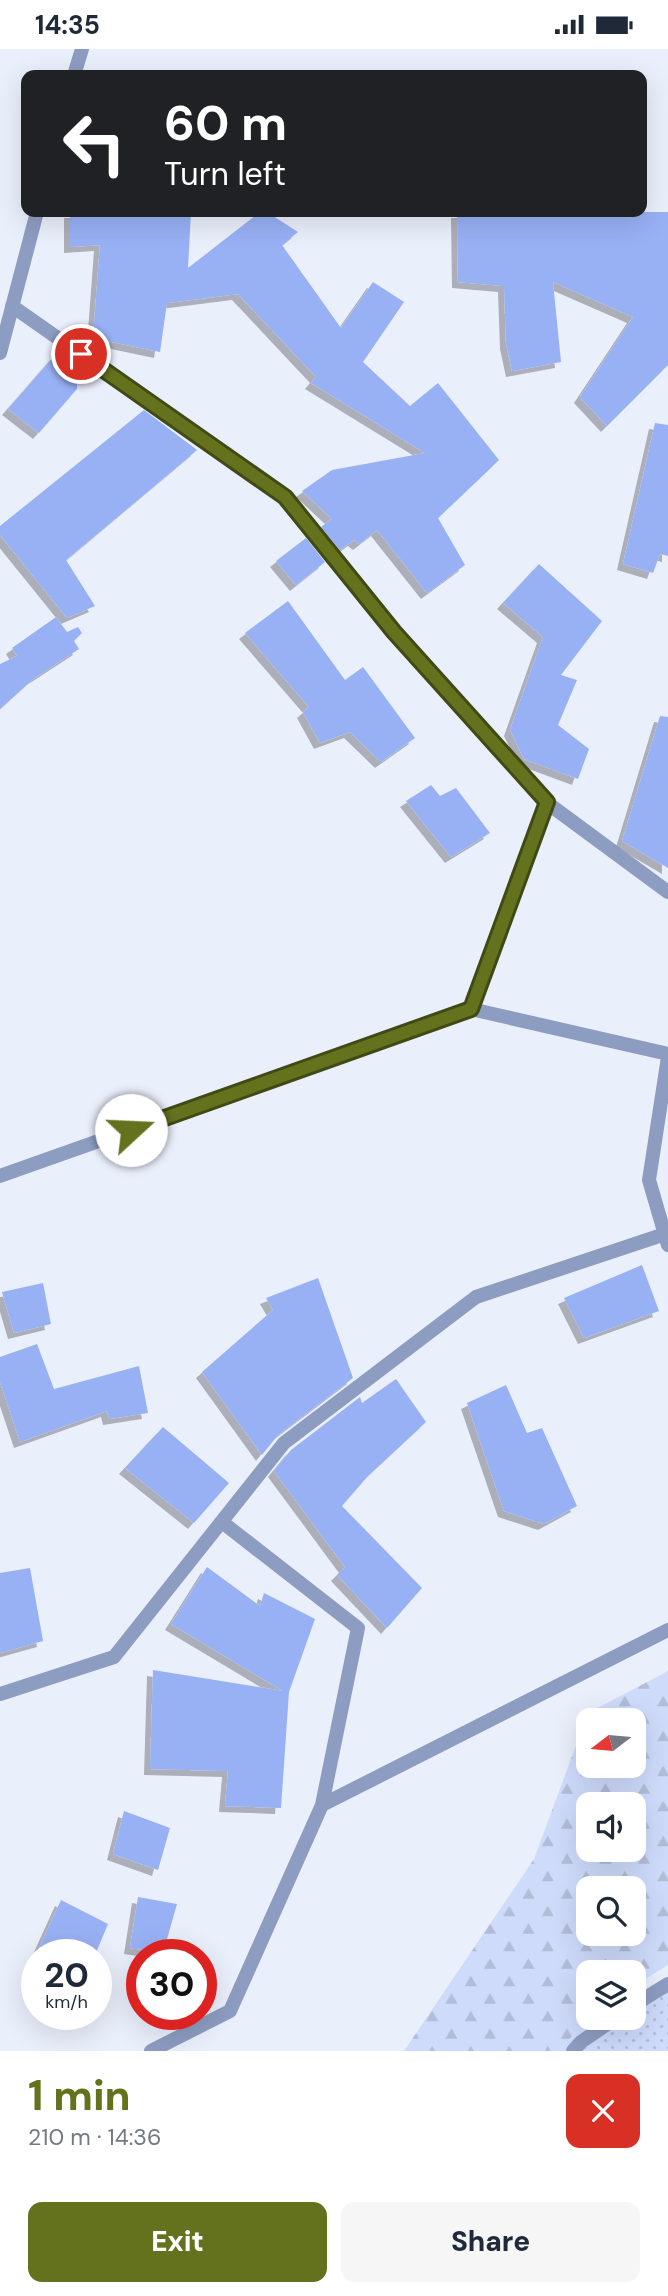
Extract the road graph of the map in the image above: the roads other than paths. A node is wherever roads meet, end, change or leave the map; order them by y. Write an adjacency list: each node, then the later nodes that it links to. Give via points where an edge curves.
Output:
1 (82, 49): 2 (street)
2 (76, 70)
3 (36, 217): 4 (street)
4 (12, 306): 5 (street); 6 (street, via 285,497 394,632)
5 (0, 353)
6 (547, 802): 7 (street); 8 (street)
7 (668, 892)
8 (471, 1009): 9 (street); 10 (street)
9 (668, 1055): 11 (street, via 649,1180)
10 (0, 1177)
11 (666, 1239): 12 (street, via 476,1297 284,1443)
12 (222, 1522): 14 (street, via 114,1657); 15 (street, via 358,1629)
13 (668, 1630): 15 (street)
14 (0, 1694)
15 (322, 1805): 19 (street, via 230,2011)
16 (668, 1984): 17 (street)
17 (646, 1998)
18 (598, 2030): 20 (street)
19 (151, 2051)
20 (573, 2051)

